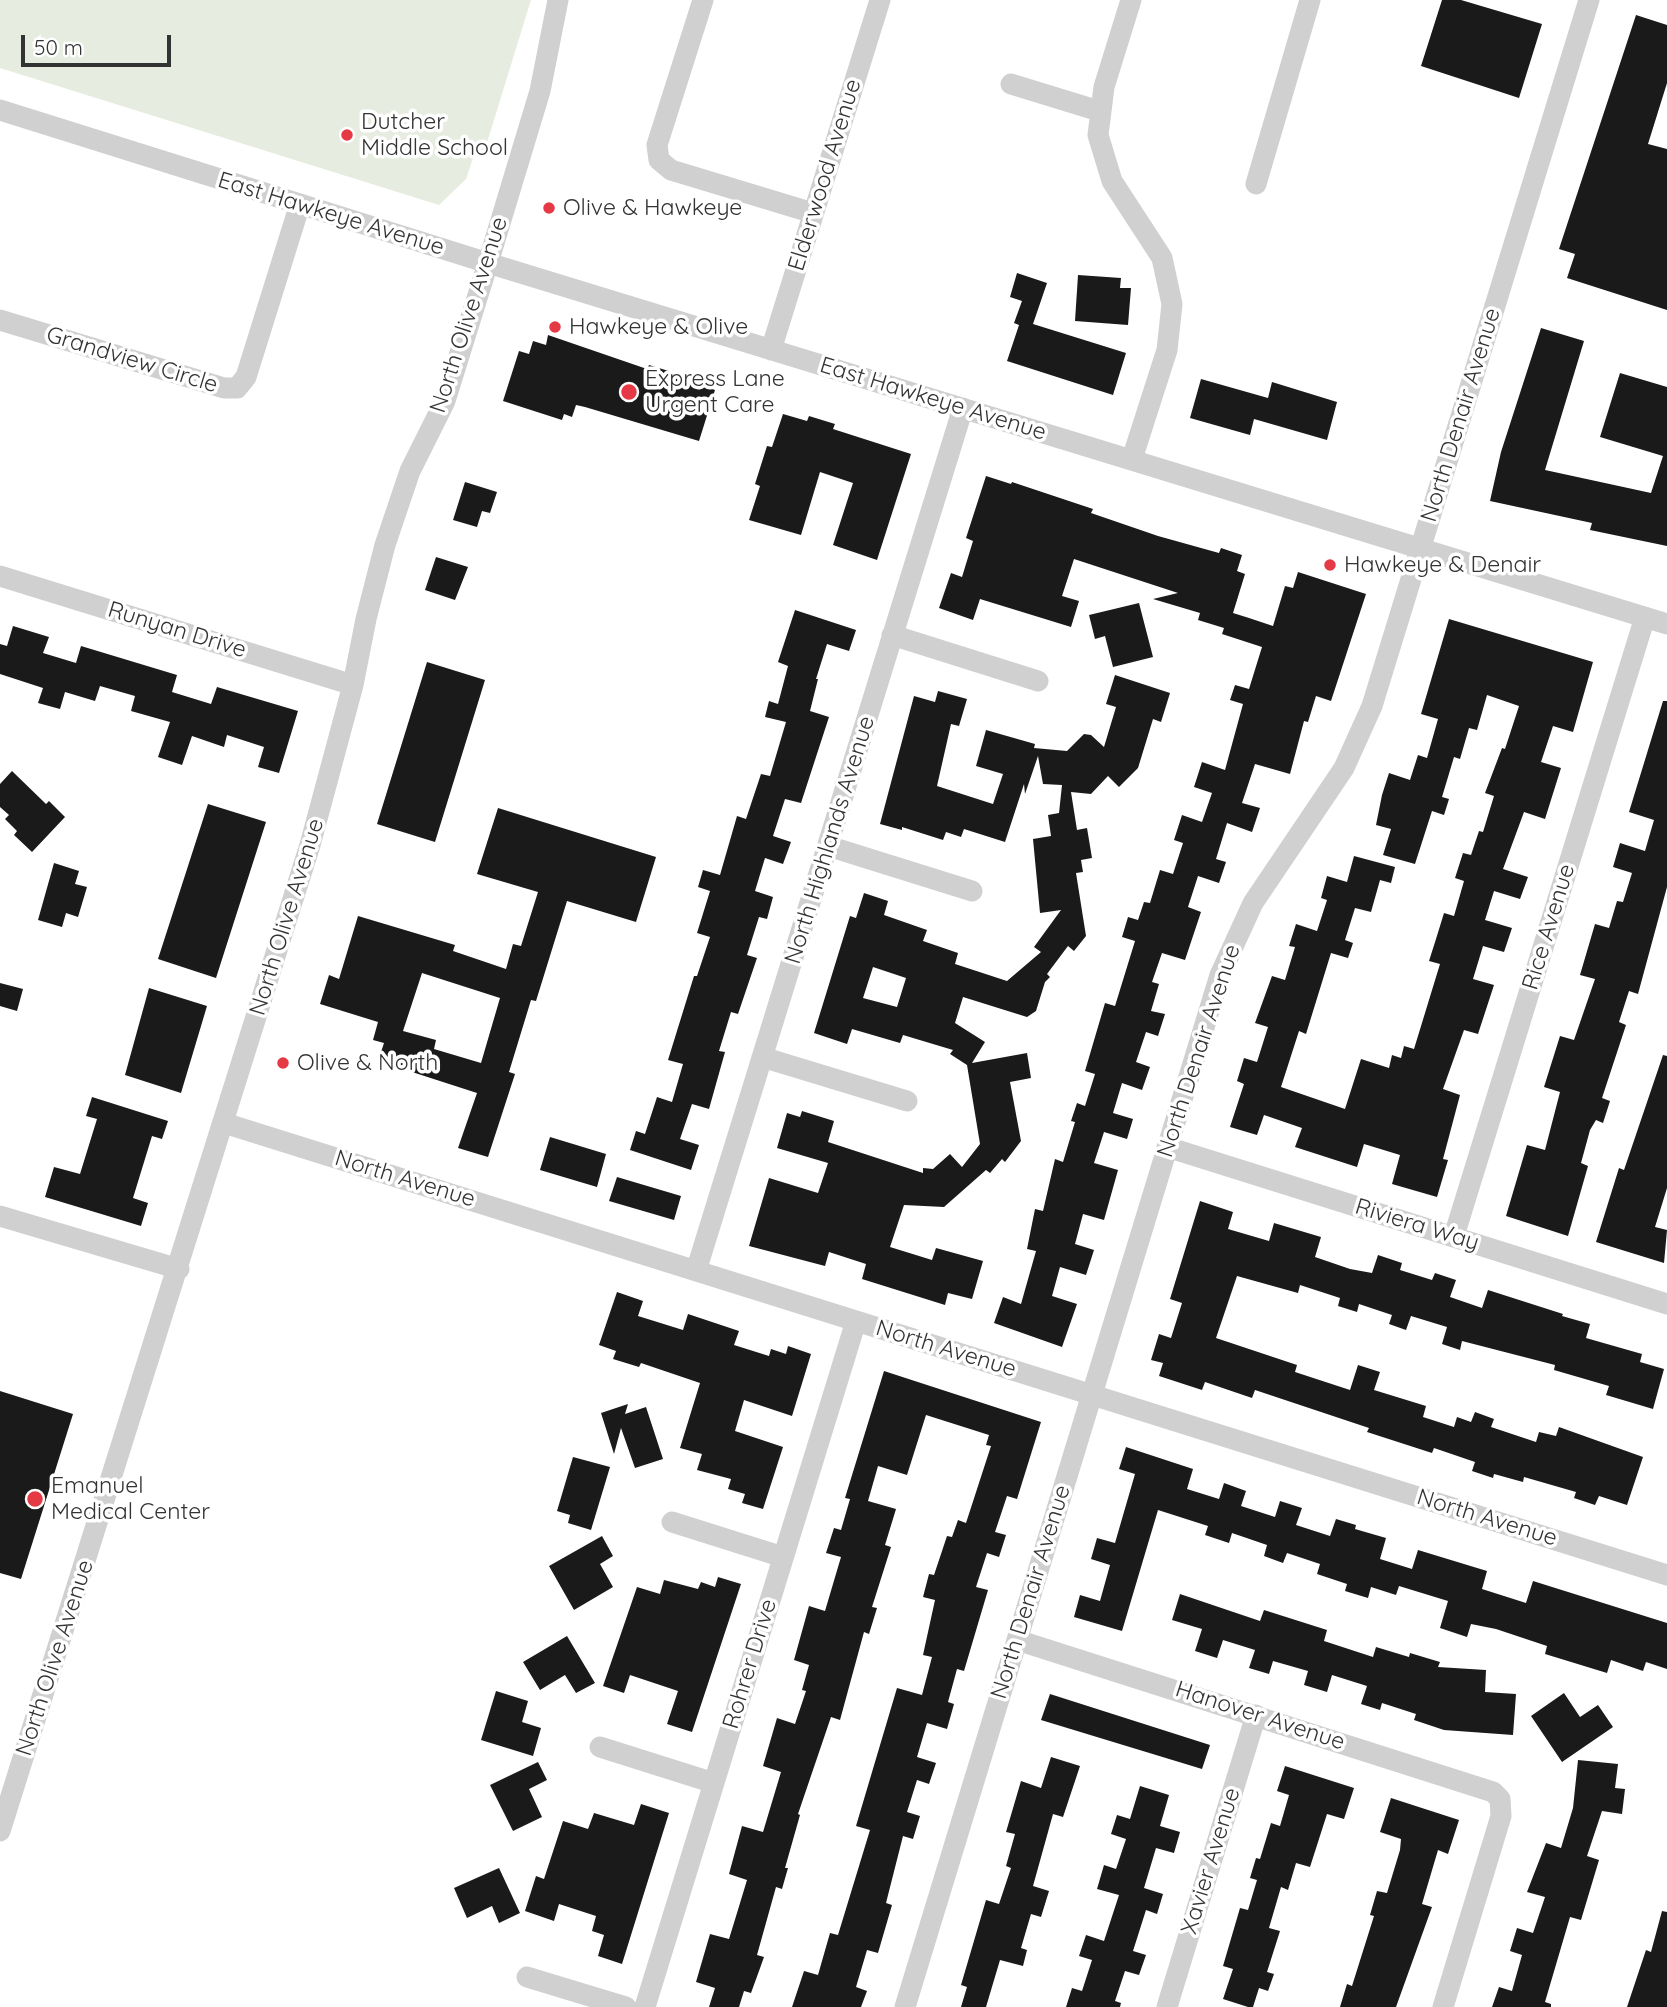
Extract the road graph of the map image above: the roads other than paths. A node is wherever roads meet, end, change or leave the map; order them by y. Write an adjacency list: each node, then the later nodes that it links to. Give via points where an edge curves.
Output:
1 (558, 0): 13 (street, North Olive Avenue, via 540,91)
2 (703, 0): 12 (street, via 657,145 659,160 671,170)
3 (880, 0): 12 (street, Elderwood Avenue)
4 (1131, 0): 9 (street)
5 (1310, 0): 10 (street)
6 (1589, 0): 18 (street, North Denair Avenue)
7 (1011, 84): 9 (street)
8 (0, 110): 11 (street, East Hawkeye Avenue)
9 (1099, 111): 17 (street, via 1103,158 1125,204 1152,238 1172,304 1167,350)
10 (1256, 184)
11 (300, 204): 13 (street, East Hawkeye Avenue); 14 (street, Grandview Circle, via 246,377 237,388 224,388)
12 (813, 213): 15 (street, Elderwood Avenue)
13 (488, 264): 15 (street, East Hawkeye Avenue); 24 (street, North Olive Avenue, via 444,401 413,464 385,545)
14 (0, 320)
15 (771, 350): 16 (street, East Hawkeye Avenue)
16 (963, 408): 17 (street, East Hawkeye Avenue); 22 (street, North Highlands Avenue)
17 (1132, 459): 18 (street, East Hawkeye Avenue)
18 (1420, 548): 20 (street, East Hawkeye Avenue); 30 (street, North Denair Avenue, via 1372,706 1354,747 1321,807 1253,903 1227,957)
19 (0, 576): 24 (street, Runyan Drive)
20 (1645, 617): 21 (street, East Hawkeye Avenue); 32 (street, Rice Avenue)
21 (1667, 624)
22 (892, 635): 23 (street); 25 (street, North Highlands Avenue)
23 (1038, 681)
24 (353, 685): 29 (street, North Olive Avenue, via 307,854)
25 (828, 846): 26 (street); 27 (street, North Highlands Avenue)
26 (972, 891)
27 (762, 1057): 28 (street); 34 (street, North Highlands Avenue)
28 (907, 1101)
29 (224, 1123): 33 (street, North Olive Avenue); 34 (street, North Avenue)
30 (1167, 1147): 32 (street, Riviera Way); 37 (street, North Denair Avenue)
31 (0, 1216): 33 (street)
32 (1454, 1236): 35 (street, Riviera Way)
33 (178, 1269): 45 (street, North Olive Avenue)
34 (696, 1271): 36 (street, North Avenue)
35 (1667, 1304)
36 (856, 1321): 37 (street, North Avenue); 39 (street, Rohrer Drive)
37 (1091, 1395): 40 (street, North Avenue); 41 (street, North Denair Avenue)
38 (672, 1522): 39 (street)
39 (783, 1557): 44 (street, Rohrer Drive)
40 (1667, 1575)
41 (1017, 1640): 42 (street, Hanover Avenue); 49 (street, North Denair Avenue)
42 (1256, 1715): 50 (street, Xavier Avenue); 51 (street, Hanover Avenue, via 1486,1788 1500,1799 1501,1816)
43 (600, 1747): 44 (street)
44 (714, 1783): 48 (street, Rohrer Drive)
45 (0, 1831)
46 (527, 1977): 47 (street)
47 (626, 2007)
48 (645, 2007)
49 (905, 2007)
50 (1167, 2007)
51 (1443, 2007)

